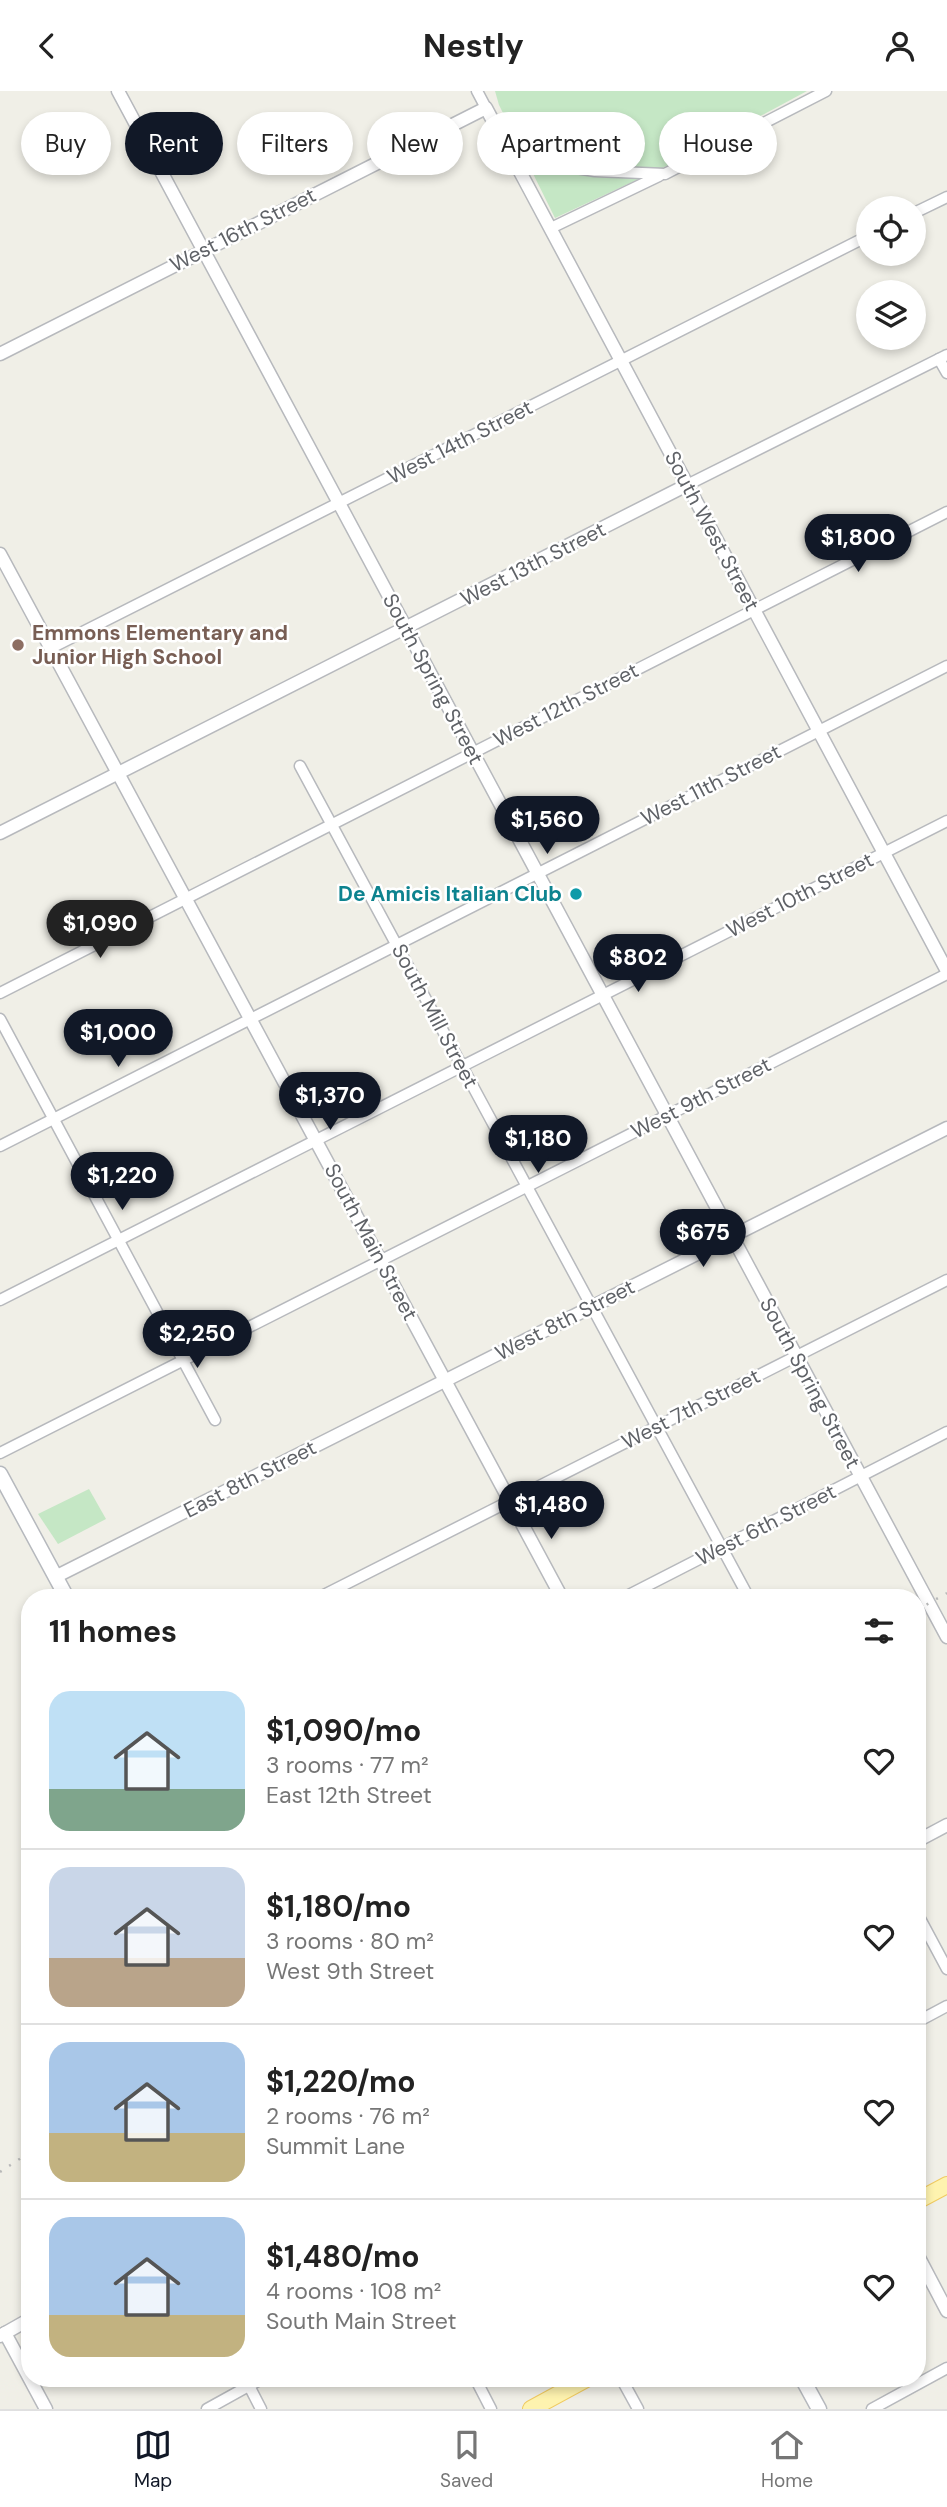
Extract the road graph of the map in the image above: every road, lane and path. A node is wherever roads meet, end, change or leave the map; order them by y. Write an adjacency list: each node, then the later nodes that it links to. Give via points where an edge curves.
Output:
1 (118, 91): 11 (street, South Spring Street)
2 (825, 91): 4 (street)
3 (482, 98): 11 (street, West 16th Street)
4 (777, 116)
5 (523, 175): 9 (street, South West Street)
6 (663, 175): 9 (street)
7 (947, 197): 8 (street)
8 (926, 207)
9 (551, 228): 14 (street, South West Street)
10 (856, 242): 14 (street, West 14th Street)
11 (204, 250): 12 (street, West 16th Street); 17 (street, South Spring Street)
12 (0, 354)
13 (943, 357): 15 (street); 16 (street, West 13th Street)
14 (621, 360): 16 (street, South West Street); 17 (street, West 14th Street)
15 (947, 373)
16 (687, 485): 20 (street, South West Street); 21 (street, West 13th Street)
17 (339, 503): 21 (street, South Spring Street); 22 (street, West 14th Street)
18 (947, 512): 20 (street, West 12th Street)
19 (0, 554): 22 (street, South Main Street)
20 (754, 608): 24 (street, South West Street); 25 (street, West 12th Street)
21 (406, 628): 25 (street, South Spring Street); 27 (street, West 13th Street)
22 (51, 648): 27 (street, South Main Street)
23 (947, 666): 24 (street, West 11th Street)
24 (818, 730): 31 (street, South West Street); 32 (street, West 11th Street)
25 (472, 753): 29 (street, West 12th Street); 32 (street, South Spring Street)
26 (300, 766): 29 (street, South Mill Street)
27 (118, 773): 30 (street, West 13th Street); 33 (street, South Main Street)
28 (947, 821): 31 (street, West 10th Street)
29 (332, 825): 33 (street, West 12th Street); 34 (street, South Mill Street)
30 (0, 833)
31 (884, 853): 35 (street, South West Street); 37 (street, West 10th Street)
32 (537, 874): 34 (street, West 11th Street); 37 (street, South Spring Street)
33 (185, 898): 36 (street, West 12th Street); 39 (street, South Main Street)
34 (396, 945): 39 (street, West 11th Street); 40 (street, South Mill Street)
35 (947, 972): 41 (street, West 9th Street)
36 (0, 993)
37 (601, 995): 40 (street, West 10th Street); 41 (street, South Spring Street)
38 (0, 1019): 42 (street)
39 (251, 1019): 42 (street, West 11th Street); 44 (street, South Main Street)
40 (462, 1066): 44 (street, West 10th Street); 46 (street, South Mill Street)
41 (666, 1116): 46 (street, West 9th Street); 47 (street, South Spring Street)
42 (54, 1119): 45 (street, West 11th Street); 48 (street)
43 (947, 1128): 47 (street, West 8th Street)
44 (316, 1140): 48 (street, West 10th Street); 49 (street, South Main Street)
45 (0, 1146)
46 (526, 1186): 49 (street, West 9th Street); 52 (street, South Mill Street)
47 (731, 1236): 52 (street, West 8th Street); 53 (street, South Spring Street)
48 (120, 1240): 51 (street, West 10th Street); 54 (street)
49 (381, 1261): 54 (street, West 9th Street); 55 (street, South Main Street)
50 (947, 1280): 53 (street, West 7th Street)
51 (0, 1300)
52 (591, 1308): 55 (street, West 8th Street); 57 (street, South Mill Street)
53 (796, 1356): 57 (street, West 7th Street); 61 (street, South Spring Street)
54 (183, 1360): 56 (street); 59 (street, West 9th Street)
55 (445, 1381): 62 (street, South Main Street); 64 (street, East 8th Street)
56 (215, 1420)
57 (656, 1426): 62 (street, West 7th Street); 63 (street, South Mill Street)
58 (947, 1432): 61 (street, West 6th Street)
59 (0, 1453)
60 (0, 1474): 64 (main road)
61 (860, 1476): 63 (street, West 6th Street); 70 (street, South Spring Street)
62 (510, 1500): 66 (street, West 7th Street); 67 (street, South Main Street)
63 (722, 1548): 68 (street, West 6th Street); 69 (street, South Mill Street)
64 (55, 1577): 65 (main road)
65 (62, 1589)
66 (336, 1589)
67 (557, 1589)
68 (641, 1589)
69 (744, 1589)
70 (921, 1589)
71 (926, 1598): 72 (street, South Spring Street)
72 (947, 1637)
73 (947, 1825): 74 (street)
74 (926, 1836)
75 (926, 1930): 76 (street)
76 (947, 1969)
77 (947, 2006): 78 (street)
78 (926, 2017)
79 (947, 2185): 80 (main road)
80 (926, 2196)
81 (926, 2271): 82 (street)
82 (947, 2311)
83 (21, 2324): 84 (street)
84 (3, 2334): 85 (street)
85 (21, 2365)
86 (947, 2368): 87 (street)
87 (926, 2379)
88 (33, 2387): 96 (street)
89 (240, 2387): 97 (street)
90 (250, 2387): 98 (street)
91 (480, 2387): 99 (street)
92 (571, 2387): 100 (main road)
93 (626, 2387): 101 (street)
94 (807, 2387): 102 (main road)
95 (912, 2387): 103 (street)
96 (46, 2409)
97 (207, 2409)
98 (261, 2409)
99 (491, 2409)
100 (530, 2409)
101 (638, 2409)
102 (819, 2409)
103 (872, 2409)

